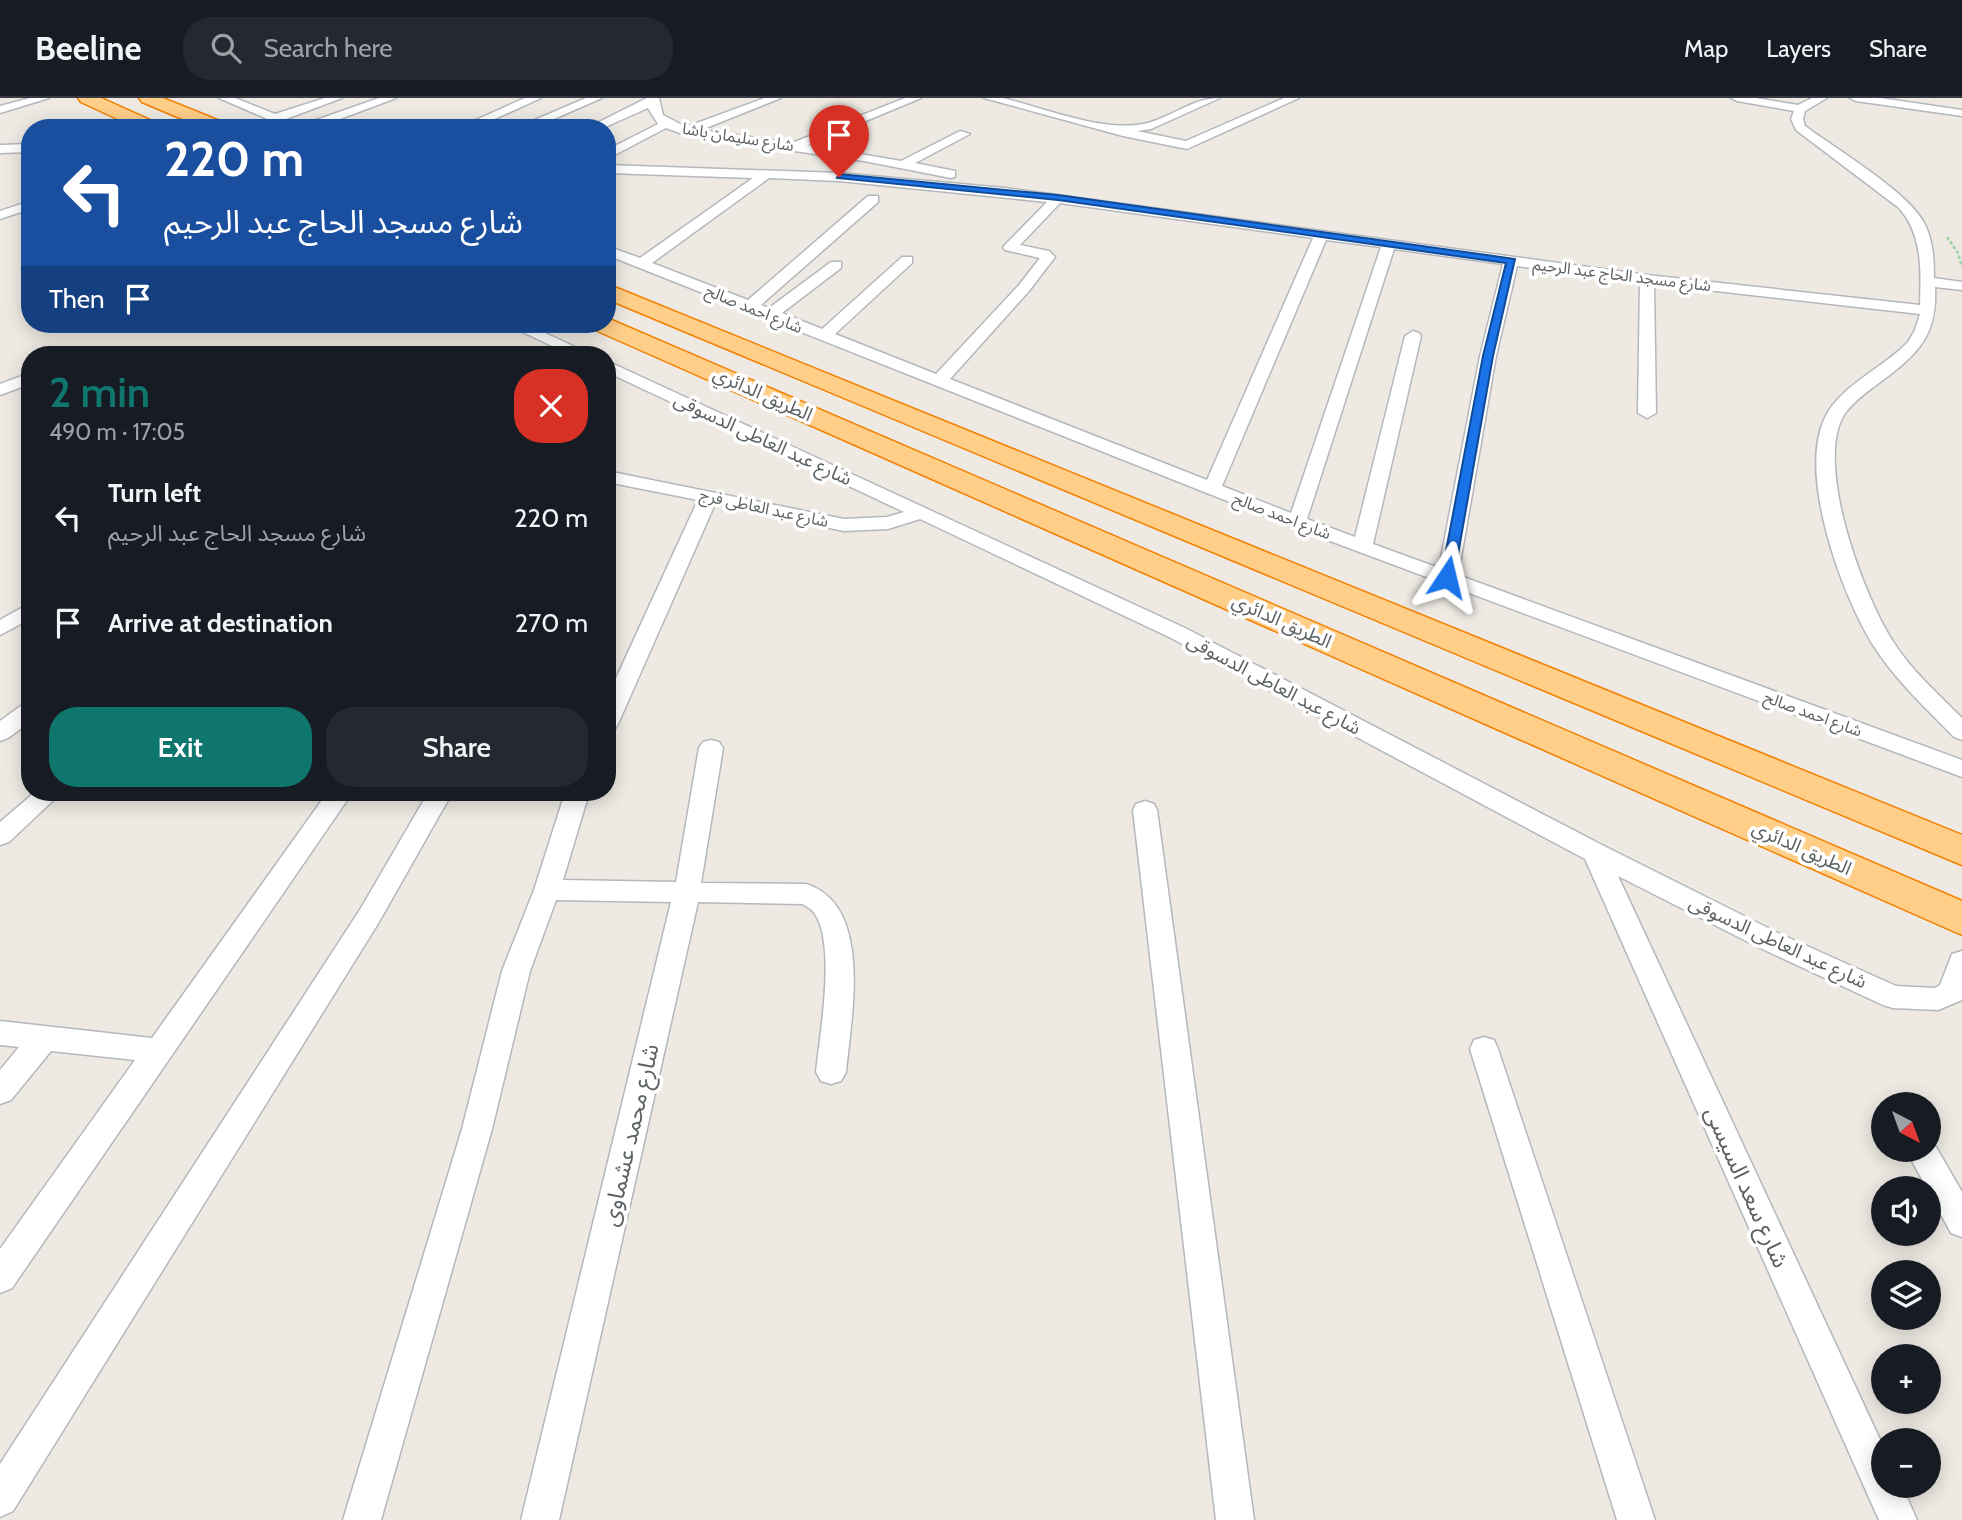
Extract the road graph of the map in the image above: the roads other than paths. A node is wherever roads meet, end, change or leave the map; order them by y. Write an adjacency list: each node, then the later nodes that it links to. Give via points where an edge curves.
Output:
1 (43, 98): 19 (street)
2 (87, 98): 25 (highway)
3 (148, 98): 26 (highway)
4 (225, 98): 24 (street)
5 (336, 98): 24 (street)
6 (390, 98): 27 (street)
7 (536, 98): 28 (street)
8 (596, 98): 29 (street)
9 (775, 98): 33 (street)
10 (915, 98): 35 (street)
11 (990, 98): 32 (street)
12 (1214, 98): 32 (street, via 1147,127)
13 (1293, 98): 32 (street, via 1187,145)
14 (1737, 98): 21 (street)
15 (1821, 98): 21 (street)
16 (1856, 98): 22 (street)
17 (0, 99): 19 (street)
18 (654, 99): 30 (street); 31 (street, شارع سليمان باشا, via 656,116)
19 (15, 106): 20 (street)
20 (0, 110)
21 (1800, 110): 55 (street, via 1797,119 1806,135 1914,215 1927,249)
22 (1962, 113)
23 (686, 115): 31 (street)
24 (276, 118)
25 (132, 119)
26 (198, 119)
27 (328, 119)
28 (486, 119)
29 (544, 119)
30 (612, 119)
31 (665, 124): 33 (street, شارع سليمان باشا); 38 (street)
32 (1116, 130)
33 (685, 131): 35 (street, شارع سليمان باشا)
34 (964, 134): 39 (street)
35 (795, 146): 39 (street, شارع سليمان باشا)
36 (21, 148): 37 (street)
37 (0, 149)
38 (616, 150)
39 (904, 164): 42 (street, شارع سليمان باشا)
40 (616, 169): 41 (street, شارع مسجد الحاج عبد الرحيم)
41 (767, 174): 42 (street, شارع مسجد الحاج عبد الرحيم); 52 (street)
42 (1005, 192): 43 (street, شارع مسجد الحاج عبد الرحيم)
43 (1058, 198): 47 (street, شارع مسجد الحاج عبد الرحيم); 67 (street, via 1010,247 1048,257)
44 (873, 199): 58 (street)
45 (21, 208): 46 (street)
46 (0, 215)
47 (1321, 235): 48 (street, شارع مسجد الحاج عبد الرحيم); 72 (street)
48 (1389, 244): 51 (street, شارع مسجد الحاج عبد الرحيم); 75 (street)
49 (616, 254): 52 (street, شارع احمد صالح)
50 (908, 260): 63 (street)
51 (1511, 261): 54 (street, شارع مسجد الحاج عبد الرحيم); 77 (street, via 1488,356)
52 (641, 264): 58 (street, شارع احمد صالح)
53 (836, 265): 60 (street)
54 (1647, 279): 59 (street, شارع مسجد الحاج عبد الرحيم); 70 (street)
55 (1927, 282): 56 (street); 59 (street)
56 (1962, 286)
57 (616, 295): 92 (highway, الطريق الدائري)
58 (750, 307): 60 (street, شارع احمد صالح)
59 (1928, 310): 82 (street, via 1923,331 1911,347 1839,407 1828,430 1826,472 1840,539 1868,617 1884,645)
60 (770, 315): 63 (street, شارع احمد صالح)
61 (616, 330): 96 (highway, الطريق الدائري)
62 (534, 333): 65 (street)
63 (824, 336): 67 (street, شارع احمد صالح)
64 (1413, 336): 76 (street)
65 (564, 346)
66 (616, 370): 74 (street, شارع عبد العاطى الدسوقى)
67 (939, 381): 72 (street, شارع احمد صالح)
68 (21, 382): 69 (street)
69 (0, 390)
70 (1647, 413)
71 (616, 478): 73 (street, شارع عبد العاطى فرج)
72 (1212, 489): 75 (street, شارع احمد صالح)
73 (709, 496): 74 (street, شارع عبد العاطى فرج, via 845,525 888,523); 80 (street)
74 (921, 513): 93 (street, شارع عبد العاطى الدسوقى, via 1178,634)
75 (1297, 522): 76 (street, شارع احمد صالح)
76 (1363, 547): 77 (street, شارع احمد صالح)
77 (1447, 577): 85 (street, شارع احمد صالح)
78 (21, 615): 79 (street)
79 (0, 629)
80 (616, 704)
81 (21, 717): 83 (street)
82 (1962, 732)
83 (0, 733)
84 (711, 748): 95 (street, شارع محمد عشماوى)
85 (1962, 769)
86 (40, 801): 91 (street)
87 (334, 801): 101 (street)
88 (435, 801): 107 (street, via 370,915)
89 (575, 801): 94 (street)
90 (1145, 810): 110 (street)
91 (0, 836)
92 (1951, 847)
93 (1595, 853): 97 (street, شارع عبد العاطى الدسوقى, via 1768,940 1893,996 1938,999 1952,992); 112 (street, شارع سعد السيسى)
94 (547, 890): 95 (street); 108 (street, via 516,971 477,1129)
95 (687, 891): 102 (street, via 806,894 827,908 839,989); 109 (street, شارع محمد عشماوى)
96 (1962, 919)
97 (1962, 962)
98 (0, 1033): 99 (street)
99 (44, 1038): 101 (street); 103 (street)
100 (1484, 1049): 111 (street)
101 (159, 1051): 106 (street)
102 (831, 1072)
103 (0, 1091)
104 (1929, 1162): 105 (street)
105 (1962, 1222)
106 (0, 1277)
107 (0, 1498)
108 (362, 1520)
109 (540, 1520)
110 (1235, 1520)
111 (1636, 1520)
112 (1898, 1520)

